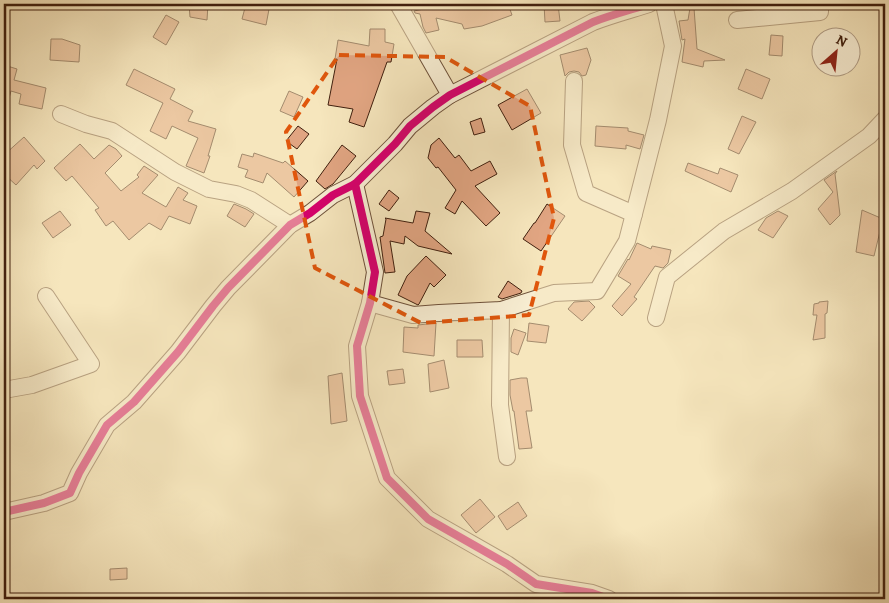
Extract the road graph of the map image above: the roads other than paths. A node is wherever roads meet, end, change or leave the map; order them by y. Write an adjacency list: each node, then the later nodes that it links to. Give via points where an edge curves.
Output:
1 (398, 4): 7 (street)
2 (649, 4): 7 (street, via 606,16)
3 (664, 4): 11 (street, via 672,46 658,120)
4 (820, 4): 5 (street, via 820,12)
5 (737, 20)
6 (574, 82): 11 (street, via 572,145 586,193)
7 (450, 95): 10 (street, via 410,126)
8 (61, 114): 12 (street, via 112,131 175,172 209,189 252,200)
9 (885, 119): 16 (street, via 869,136 792,191 724,231 667,277)
10 (355, 184): 12 (street); 14 (street, via 375,272)
11 (634, 214): 15 (street, via 627,241 597,291 554,293)
12 (290, 225): 19 (street, via 228,288 134,402 107,425 70,493)
13 (46, 296): 17 (street, via 91,364 32,385)
14 (370, 303): 15 (street, via 413,315); 20 (street, via 358,346 360,396 387,478 428,518 536,584)
15 (501, 310): 18 (street, via 500,405)
16 (656, 318)
17 (4, 390)
18 (507, 457)
19 (4, 512)
20 (609, 599)

